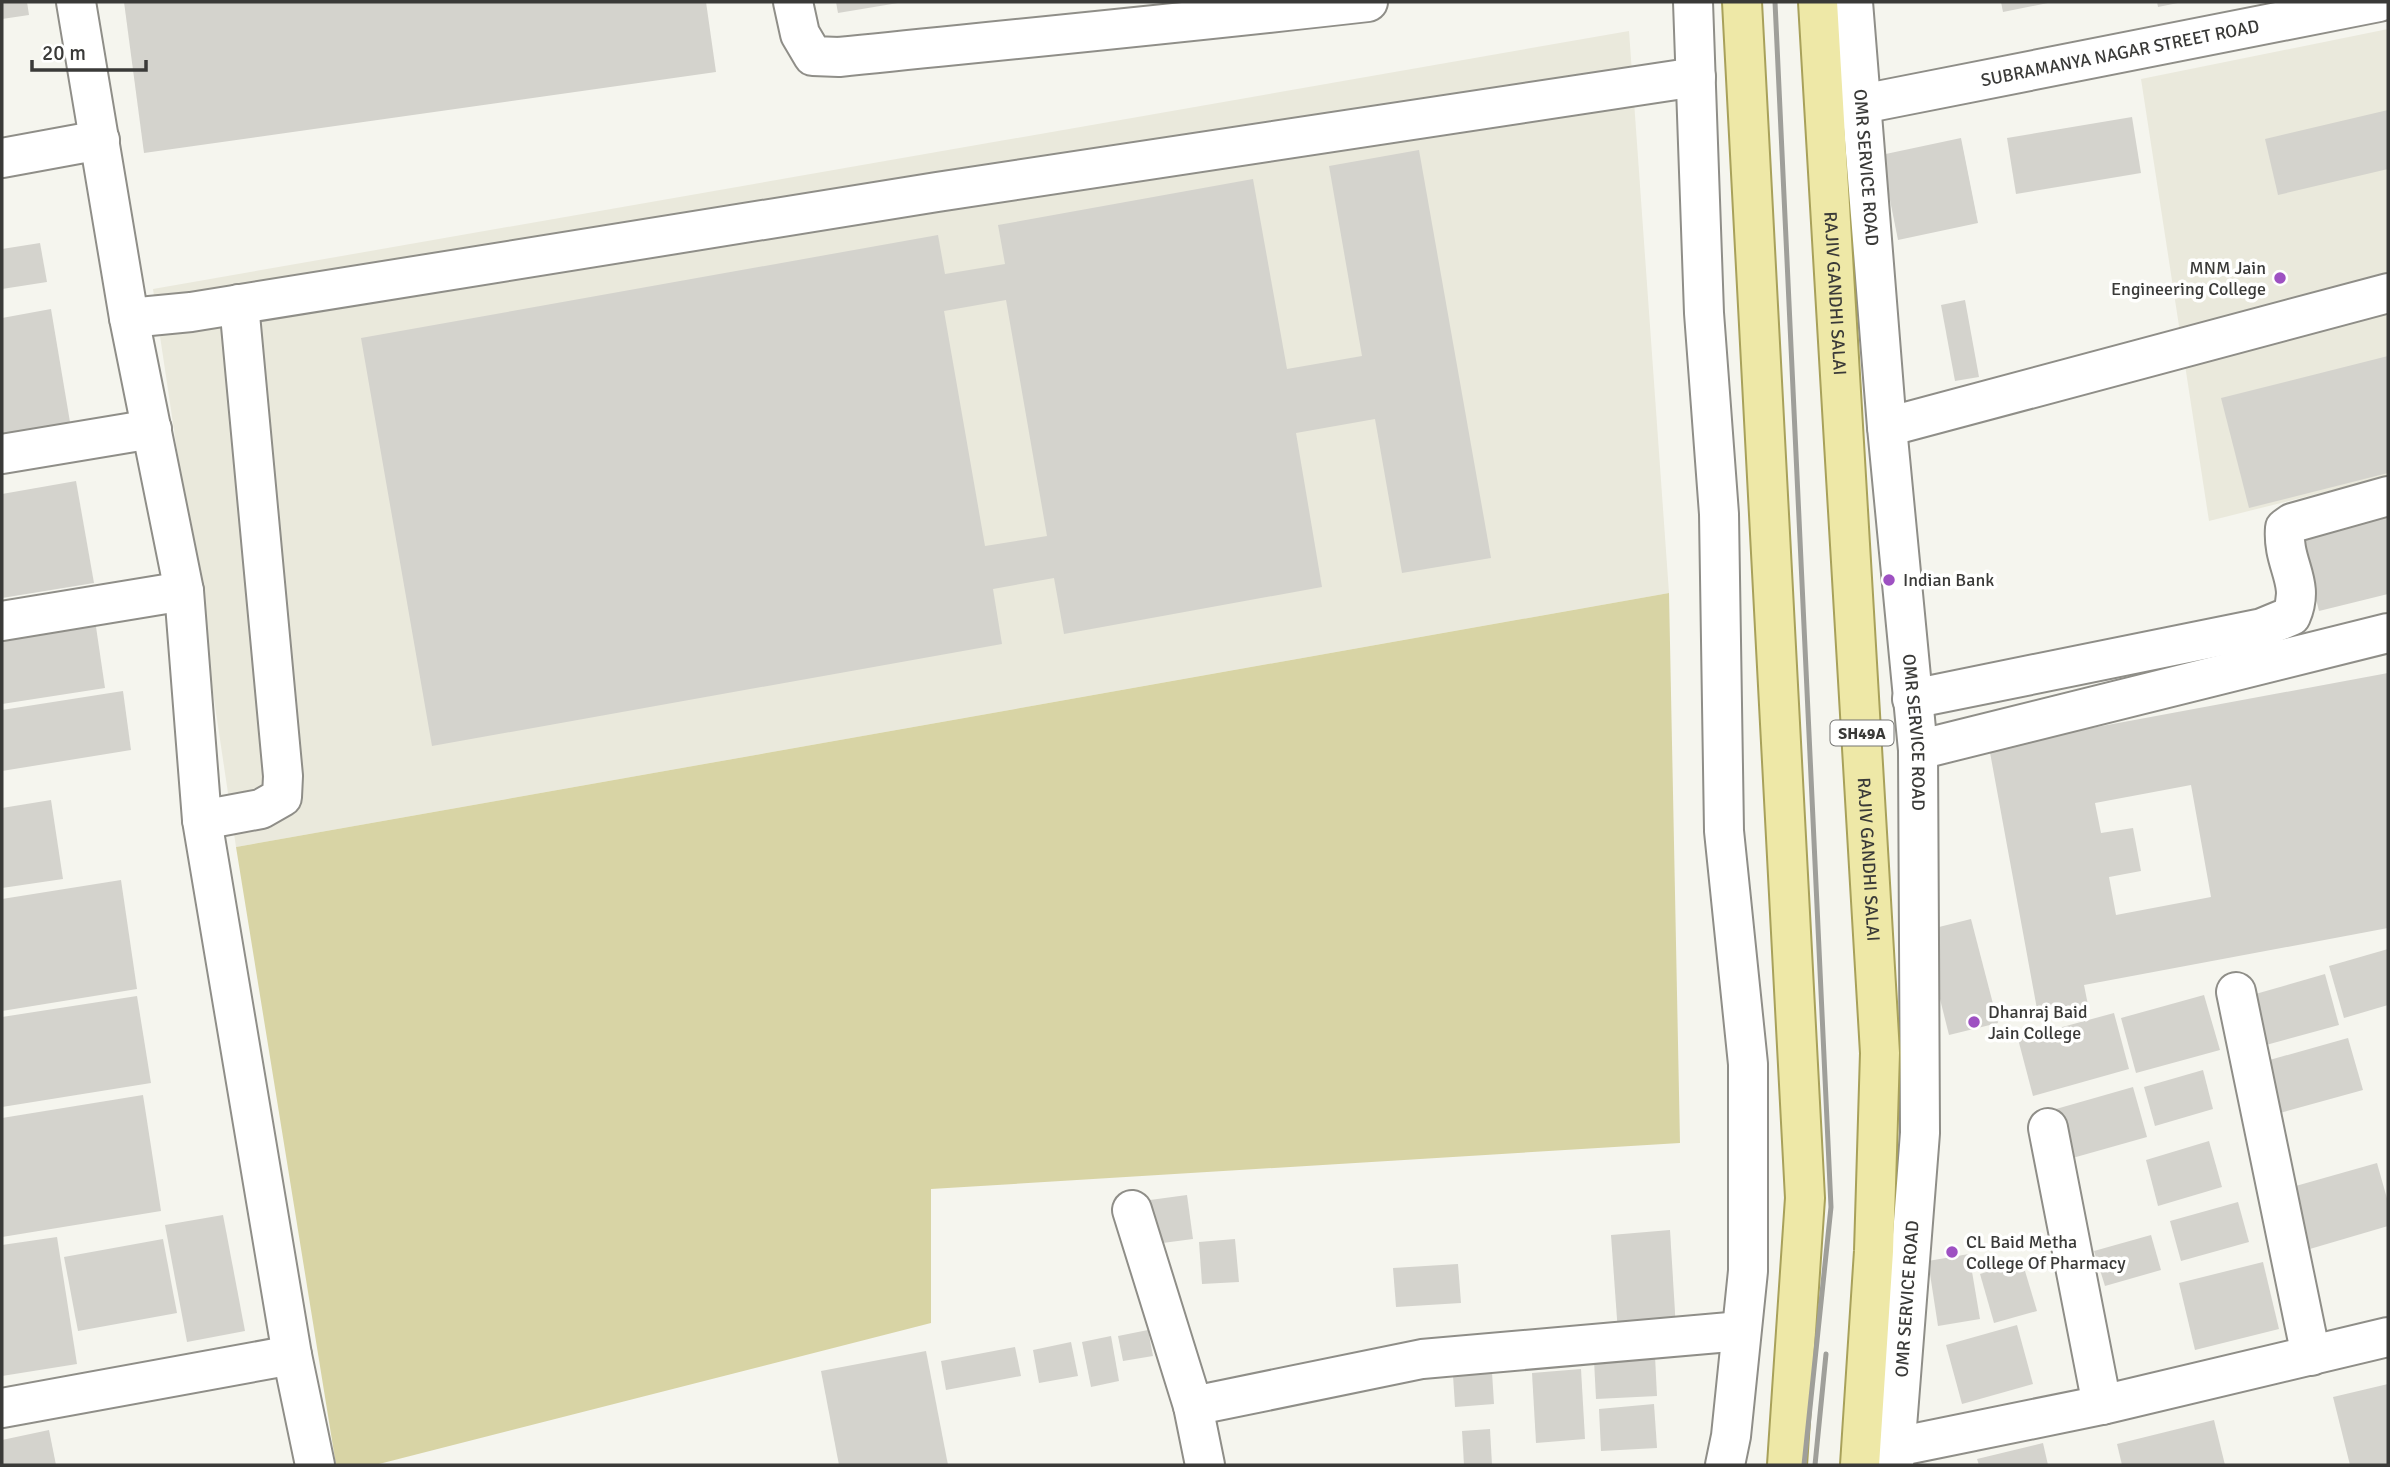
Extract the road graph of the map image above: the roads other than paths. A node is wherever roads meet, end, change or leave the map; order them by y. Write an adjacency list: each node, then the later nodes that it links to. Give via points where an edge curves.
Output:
1 (76, 2): 15 (street)
2 (793, 2): 11 (street, via 800,34 813,55 839,57)
3 (1368, 2): 9 (street)
4 (1693, 2): 12 (street)
5 (1742, 2): 44 (main road, via 1805,1198)
6 (1818, 2): 13 (main road, RAJIV GANDHI SALAI / SH49A)
7 (1853, 2): 14 (street, OMR SERVICE ROAD)
8 (2379, 2): 10 (street, SUBRAMANYA NAGAR STREET ROAD)
9 (1224, 10): 11 (street, via 1147,28)
10 (2291, 10): 14 (street, SUBRAMANYA NAGAR STREET ROAD)
11 (1081, 16)
12 (1696, 77): 18 (street); 33 (street, via 1704,313 1719,514 1724,831 1748,1064 1748,1270)
13 (1824, 103): 14 (street, SUBRAMANYA NAGAR STREET ROAD); 45 (main road, RAJIV GANDHI SALAI / SH49A, via 1880,1053 1874,1251)
14 (1862, 104): 20 (street, OMR SERVICE ROAD)
15 (100, 140): 16 (street); 19 (street)
16 (2, 159)
17 (2388, 293): 20 (street)
18 (239, 304): 19 (street); 29 (street, via 282,797 261,808)
19 (129, 318): 21 (street)
20 (1887, 427): 27 (street, OMR SERVICE ROAD)
21 (152, 429): 22 (street); 24 (street)
22 (2, 454)
23 (2388, 496): 27 (street, via 2285,528 2284,547 2298,600 2291,616 2262,628)
24 (184, 590): 25 (street); 29 (street)
25 (2, 621)
26 (2388, 633): 28 (street)
27 (1912, 699): 28 (street, OMR SERVICE ROAD)
28 (1918, 750): 40 (street, OMR SERVICE ROAD, via 1920,1133)
29 (202, 820): 35 (street)
30 (2236, 992): 36 (street)
31 (2048, 1128): 37 (street)
32 (1132, 1210): 38 (street)
33 (1741, 1331): 38 (street, via 1422,1359); 43 (street)
34 (2388, 1337): 36 (street)
35 (292, 1355): 39 (street); 41 (street)
36 (2311, 1356): 37 (street)
37 (2102, 1405): 40 (street)
38 (1193, 1406): 42 (street)
39 (2, 1408)
40 (1895, 1456)
41 (315, 1465)
42 (1205, 1465)
43 (1726, 1465)
44 (1787, 1465)
45 (1860, 1465)

